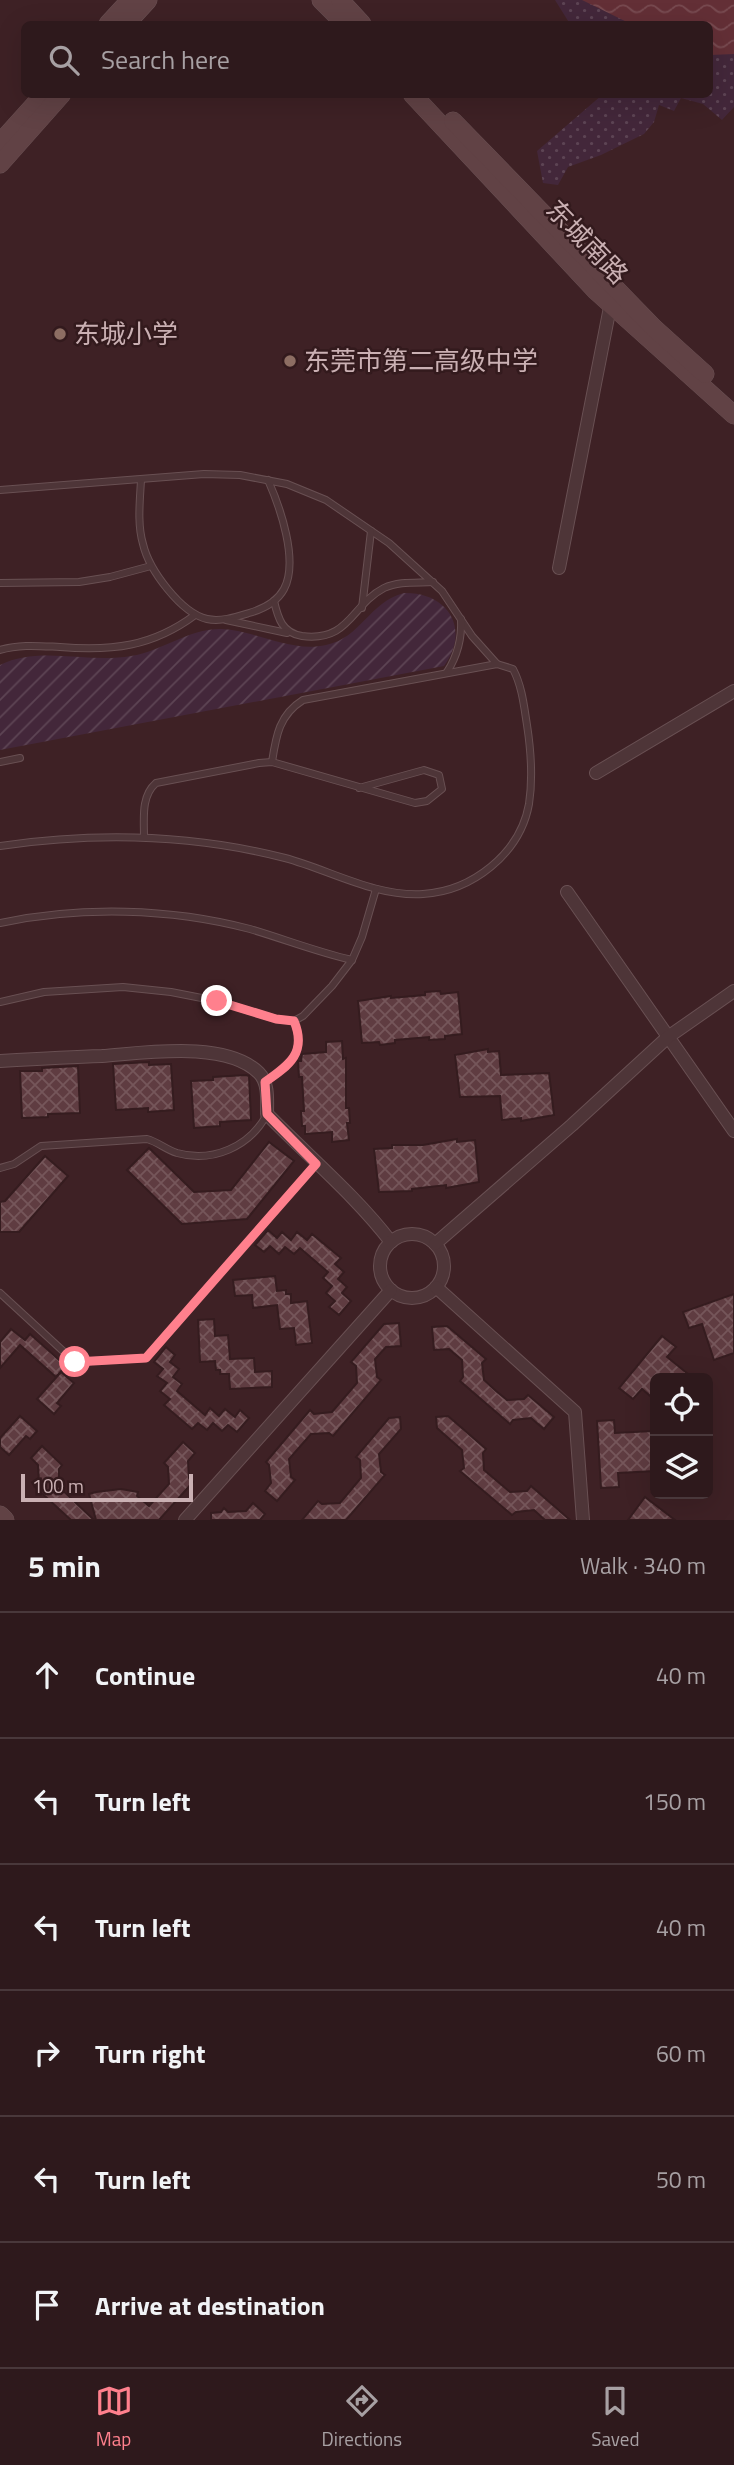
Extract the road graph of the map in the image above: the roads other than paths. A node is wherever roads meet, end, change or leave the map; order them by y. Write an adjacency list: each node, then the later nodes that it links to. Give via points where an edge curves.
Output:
1 (130, 0): 5 (street)
2 (148, 0): 6 (street)
3 (321, 0): 7 (street)
4 (340, 0): 8 (street)
5 (111, 21)
6 (129, 21)
7 (342, 21)
8 (359, 21)
9 (40, 98): 13 (street)
10 (58, 98): 14 (street)
11 (416, 98): 15 (street, 东城南路)
12 (432, 98): 15 (street, 东城南路)
13 (0, 144)
14 (0, 164)
15 (612, 296): 16 (street, 东城南路); 17 (street, 东城南路); 23 (street)
16 (734, 399)
17 (734, 415)
18 (141, 480): 19 (lane, via 204,474); 20 (lane); 22 (lane, via 142,543)
19 (268, 480): 21 (lane, via 306,491); 26 (lane, via 285,530 289,567 284,590)
20 (0, 490)
21 (371, 531): 24 (lane); 27 (lane)
22 (151, 566): 25 (lane, via 79,582); 28 (lane)
23 (559, 568)
24 (433, 582): 27 (lane, via 386,587); 29 (lane)
25 (0, 583)
26 (274, 601): 30 (lane, via 261,610); 31 (lane, via 279,621)
27 (362, 608): 31 (lane, via 325,635)
28 (195, 615): 30 (lane); 32 (lane, via 156,639 133,645 102,649 33,645)
29 (461, 617): 33 (lane); 34 (lane, via 458,652)
30 (224, 619): 31 (lane)
31 (296, 635)
32 (0, 650)
33 (497, 664): 34 (lane); 43 (lane, via 513,668 519,680 530,742 530,797 520,832 486,872 463,885 421,894)
34 (447, 673): 38 (lane, via 303,700 278,727)
35 (734, 691): 39 (street)
36 (20, 758): 37 (lane)
37 (0, 762)
38 (272, 762): 40 (lane); 41 (lane, via 156,783 145,801)
39 (596, 773)
40 (359, 788): 40 (lane, via 415,803 436,795 442,781 439,775 424,770)
41 (144, 837): 42 (lane, via 86,837); 43 (lane, via 239,848)
42 (0, 846)
43 (376, 889): 46 (lane)
44 (567, 892): 50 (street)
45 (0, 923): 46 (lane, via 81,912 169,916 248,929)
46 (352, 960): 49 (lane)
47 (734, 991): 50 (street)
48 (0, 1002): 49 (lane, via 44,992 123,987 217,1001)
49 (294, 1021): 52 (lane, via 300,1036 298,1051 285,1069)
50 (668, 1037): 54 (street); 58 (street)
51 (0, 1061): 52 (street, via 185,1051 233,1058 260,1073)
52 (265, 1082): 53 (street)
53 (267, 1114): 55 (street); 56 (lane, via 239,1145 211,1156 180,1154 146,1139 41,1146)
54 (734, 1131)
55 (316, 1164): 57 (street, via 366,1210); 61 (lane, via 146,1358 75,1362)
56 (0, 1168)
57 (391, 1242): 58 (street, via 417,1234); 60 (street, via 380,1267)
58 (435, 1244): 59 (street, via 444,1267)
59 (436, 1287): 60 (street, via 406,1297); 65 (street, via 575,1412)
60 (391, 1290): 64 (street)
61 (0, 1293)
62 (0, 1515): 63 (street)
63 (5, 1520)
64 (185, 1520)
65 (583, 1520)

